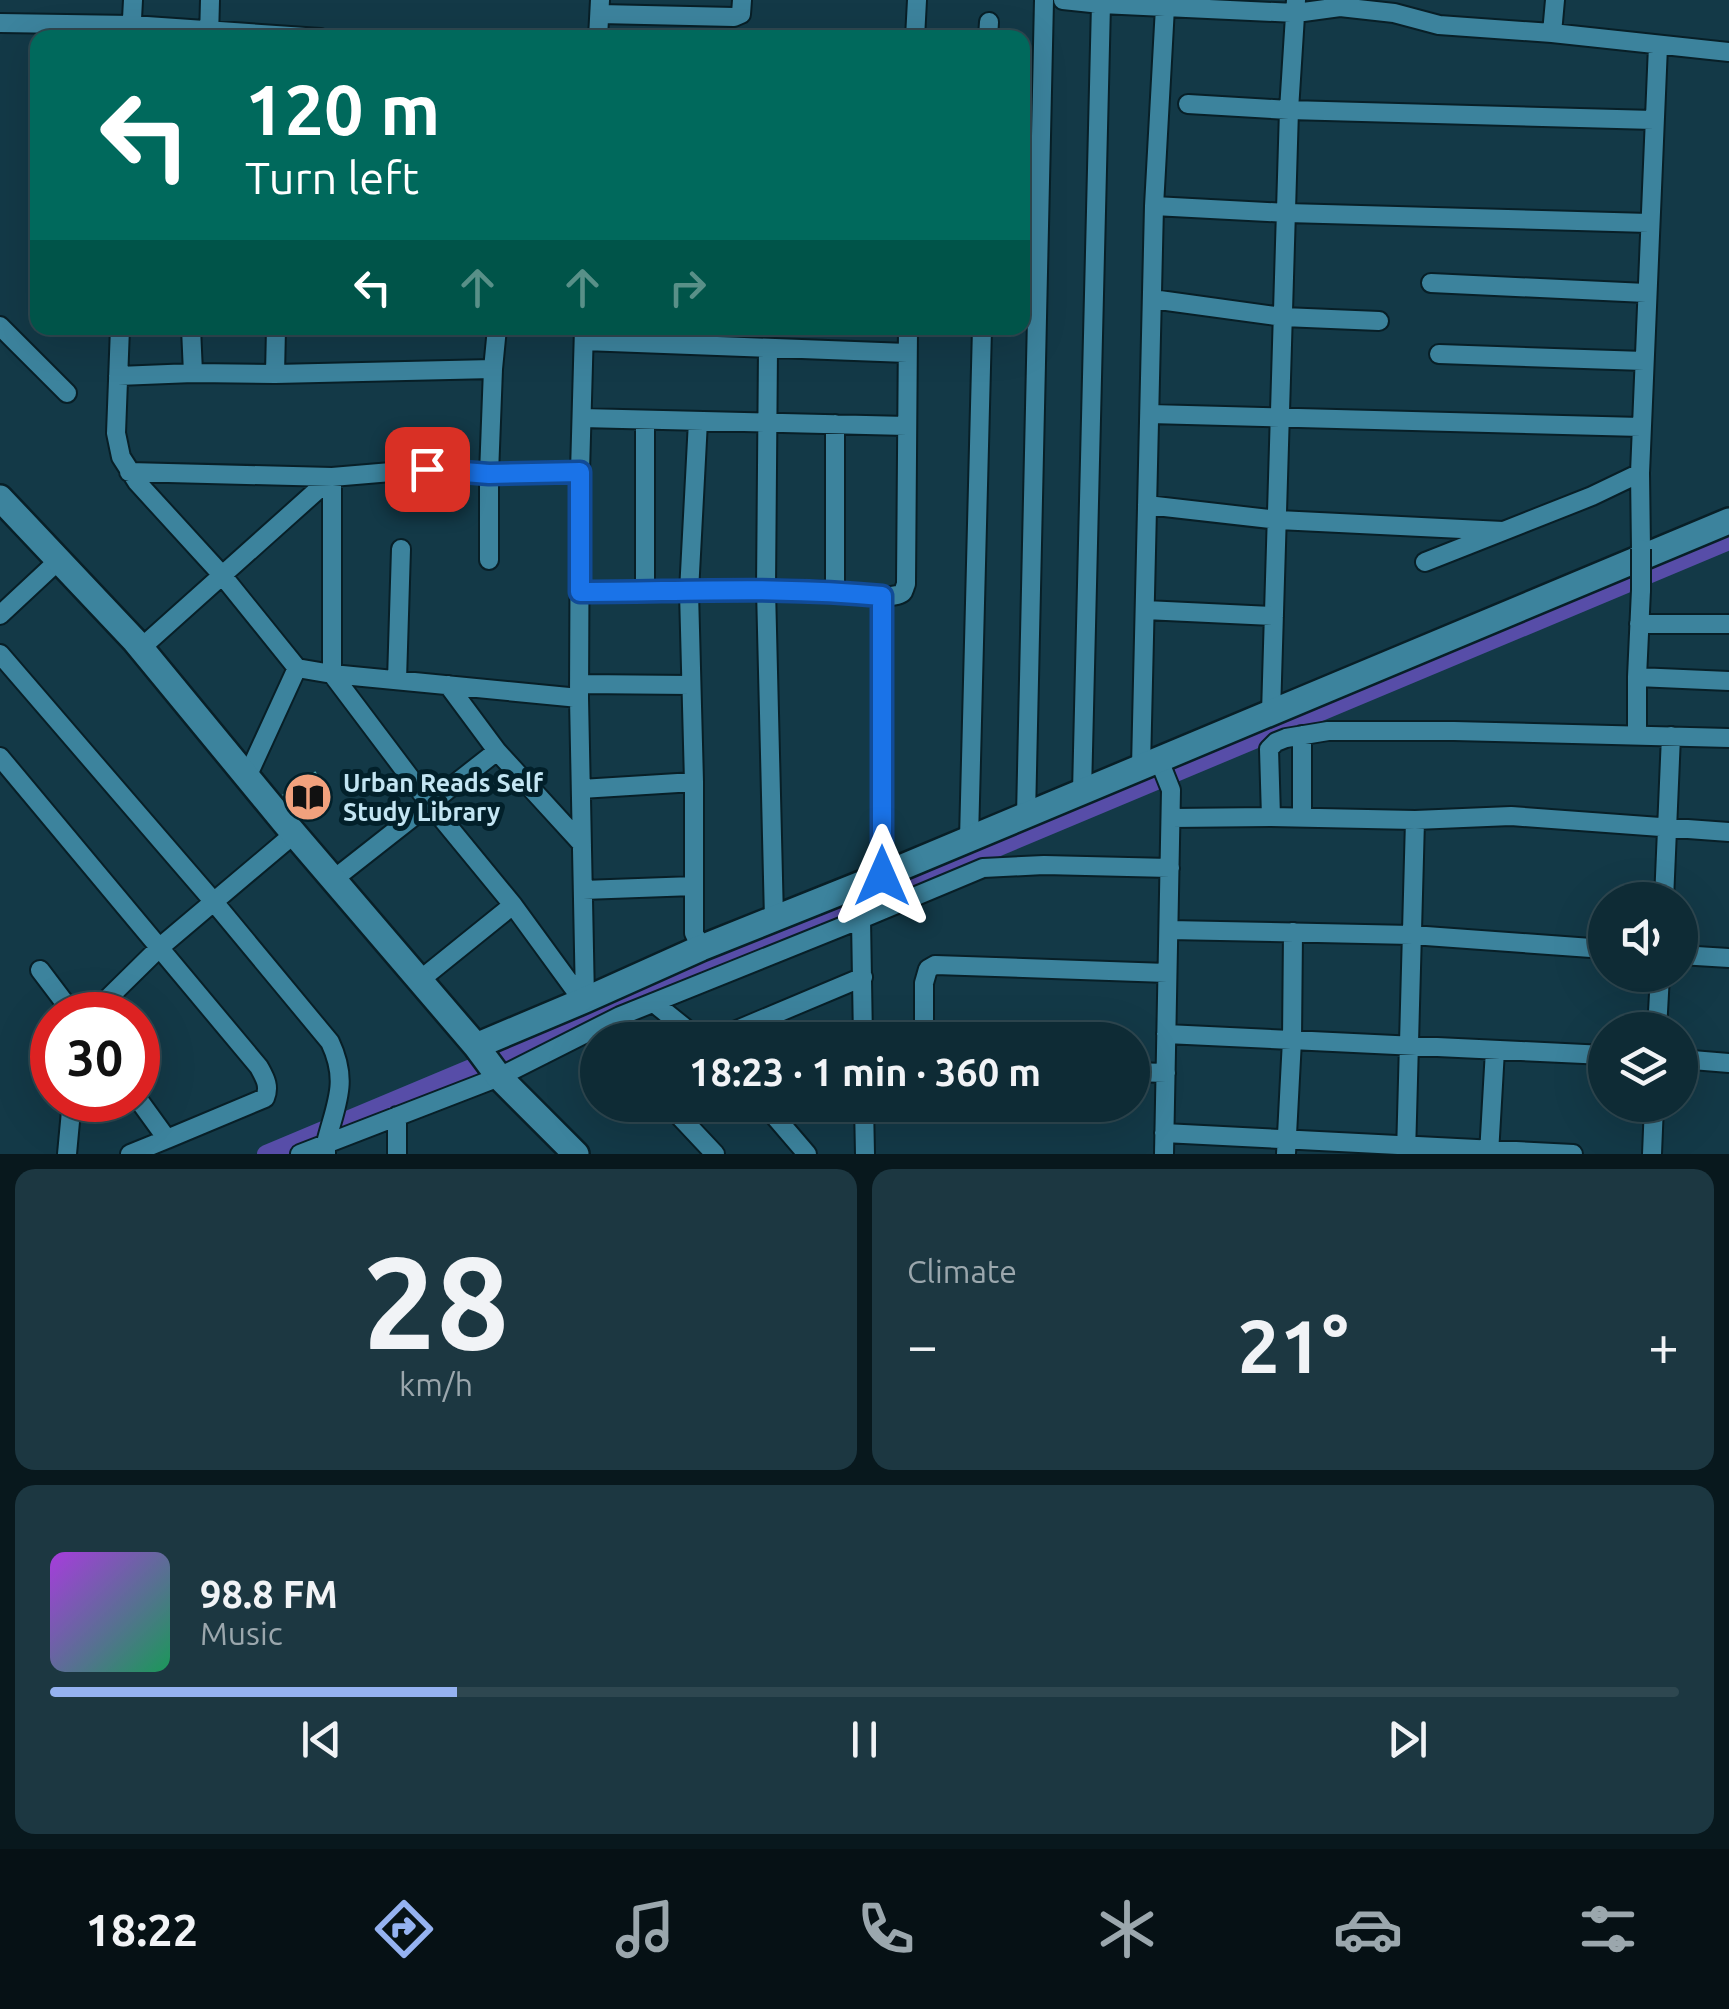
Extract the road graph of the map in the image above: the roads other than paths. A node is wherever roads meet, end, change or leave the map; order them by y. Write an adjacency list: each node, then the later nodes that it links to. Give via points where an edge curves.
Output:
1 (133, 0): 16 (street)
2 (210, 0): 17 (street)
3 (742, 0): 10 (street, via 741,14 734,17)
4 (918, 0): 18 (street)
5 (1044, 0): 111 (street)
6 (1063, 0): 8 (street)
7 (1555, 0): 19 (street)
8 (1107, 3): 11 (street); 109 (street)
9 (1199, 4): 11 (street); 12 (street)
10 (600, 7)
11 (1166, 7): 25 (street)
12 (1296, 7): 13 (street); 23 (street)
13 (1410, 9): 19 (street, via 1439,25)
14 (0, 23): 15 (street)
15 (51, 30)
16 (132, 30)
17 (209, 30)
18 (915, 30)
19 (1552, 33): 20 (street)
20 (1658, 46): 21 (street); 24 (street)
21 (1729, 52)
22 (1188, 104): 23 (street)
23 (1290, 110): 24 (street); 26 (street)
24 (1654, 120): 27 (street)
25 (1154, 206): 26 (street); 30 (street)
26 (1286, 213): 27 (street); 31 (street)
27 (1649, 223): 29 (street)
28 (1431, 283): 29 (street)
29 (1646, 293): 46 (street)
30 (1152, 299): 31 (street); 52 (street)
31 (1282, 317): 32 (street); 54 (street)
32 (1379, 321)
33 (0, 326): 51 (street)
34 (120, 335): 50 (street)
35 (191, 335): 48 (street)
36 (276, 335): 49 (street)
37 (496, 335): 47 (street)
38 (584, 335): 53 (street)
39 (641, 335): 42 (street)
40 (908, 335): 44 (street)
41 (982, 335): 119 (street)
42 (698, 336): 43 (street)
43 (768, 348): 44 (street); 57 (street)
44 (907, 353): 59 (street)
45 (1439, 354): 46 (street)
46 (1644, 362): 60 (street)
47 (494, 369): 49 (street); 64 (street)
48 (193, 372): 49 (street); 50 (street)
49 (275, 374)
50 (118, 376): 61 (street, via 116,433)
51 (66, 394)
52 (1150, 414): 54 (street); 67 (street)
53 (582, 418): 55 (street); 62 (street)
54 (1281, 418): 60 (street); 68 (street)
55 (646, 420): 56 (street); 79 (street)
56 (698, 421): 57 (street); 80 (street)
57 (768, 422): 58 (street); 76 (street)
58 (835, 424): 59 (street); 77 (street)
59 (907, 426): 81 (street, via 906,584 898,595)
60 (1641, 427): 63 (street)
61 (129, 472): 65 (street); 75 (street)
62 (580, 472): 64 (street); 78 (street)
63 (1640, 473): 70 (street); 85 (street, bridge)
64 (489, 474): 65 (street, via 427,469); 73 (street)
65 (332, 477): 75 (street); 90 (street)
66 (0, 498): 72 (street)
67 (1148, 505): 68 (street); 82 (street)
68 (1278, 520): 70 (street); 84 (street)
69 (1729, 521): 97 (street)
70 (1503, 531): 74 (street)
71 (401, 549): 92 (street)
72 (59, 560): 83 (street); 87 (street)
73 (490, 560)
74 (1425, 562)
75 (222, 575): 87 (street); 89 (street)
76 (766, 589): 77 (street); 80 (street); 129 (street)
77 (835, 591): 81 (street)
78 (580, 592): 79 (street); 96 (street)
79 (644, 592): 80 (street)
80 (689, 592): 95 (street)
81 (882, 596): 122 (street)
82 (1145, 610): 84 (street); 104 (street)
83 (0, 616)
84 (1274, 616): 97 (street)
85 (1639, 624): 86 (street); 91 (street)
86 (1729, 624)
87 (141, 648): 106 (street)
88 (0, 654): 127 (street)
89 (297, 668): 90 (street); 106 (street)
90 (332, 674): 92 (street); 110 (street)
91 (1637, 677): 93 (street); 98 (street)
92 (398, 680): 94 (street)
93 (1729, 681)
94 (448, 685): 96 (street); 102 (street)
95 (691, 685): 96 (street); 107 (street)
96 (579, 691): 108 (street)
97 (1270, 713): 104 (street)
98 (1637, 734): 99 (street); 100 (street)
99 (1302, 735): 112 (street, via 1269,750); 113 (street)
100 (1671, 736): 101 (street); 116 (street)
101 (1729, 738)
102 (497, 751): 110 (street); 120 (street)
103 (0, 757): 105 (street)
104 (1155, 766): 109 (street); 114 (street, via 1171,790)
105 (8, 773): 134 (street)
106 (247, 777): 118 (street)
107 (694, 782): 108 (street); 125 (street)
108 (581, 789): 120 (street)
109 (1082, 792): 111 (street)
110 (430, 804): 123 (street); 128 (street)
111 (1026, 816): 119 (street)
112 (1271, 817): 113 (street); 114 (street)
113 (1302, 817): 115 (street)
114 (1171, 818): 121 (street)
115 (1414, 820): 116 (street, via 1511,816); 133 (street)
116 (1667, 827): 117 (street); 124 (street)
117 (1729, 832)
118 (294, 834): 123 (street); 127 (street)
119 (970, 839): 122 (street)
120 (582, 844): 126 (street)
121 (1170, 868): 130 (street, via 983,868); 131 (street)
122 (882, 876): 129 (street)
123 (334, 879): 142 (street)
124 (1665, 882)
125 (694, 886): 126 (street); 135 (street, via 694,933)
126 (583, 890): 145 (street)
127 (214, 902): 134 (street); 174 (street, via 336,1054 342,1081)
128 (513, 906): 142 (street); 145 (street)
129 (774, 919): 135 (street)
130 (861, 919): 141 (street); 146 (street)
131 (1168, 930): 132 (street); 140 (street)
132 (1292, 932): 133 (street); 153 (street)
133 (1412, 935): 136 (street); 155 (street)
134 (159, 948): 144 (street); 172 (street, via 260,1067 268,1091 266,1098)
135 (701, 948): 145 (street)
136 (1588, 949)
137 (1698, 956): 138 (street)
138 (1729, 958)
139 (40, 970): 143 (street)
140 (1168, 973): 151 (street, via 935,966 924,983); 152 (street)
141 (863, 978): 149 (street); 150 (street)
142 (420, 980): 156 (street)
143 (57, 992)
144 (114, 992)
145 (584, 1001): 156 (street)
146 (654, 1003): 147 (street); 148 (street)
147 (622, 1022)
148 (678, 1022)
149 (757, 1022)
150 (862, 1022)
151 (924, 1022)
152 (1166, 1034): 153 (street); 162 (street)
153 (1292, 1040): 155 (street); 173 (street)
154 (580, 1042): 163 (street)
155 (1409, 1045): 157 (street); 175 (street)
156 (477, 1047): 163 (street)
157 (1494, 1050): 158 (street); 176 (street)
158 (1588, 1054)
159 (1698, 1060): 160 (street)
160 (1729, 1063)
161 (1150, 1073): 162 (street)
162 (1166, 1073): 171 (street)
163 (497, 1074): 164 (street); 181 (street)
164 (397, 1116): 174 (street); 180 (street)
165 (70, 1122): 177 (street)
166 (155, 1122): 172 (street)
167 (685, 1122): 182 (street)
168 (780, 1122): 183 (street)
169 (865, 1122): 184 (street)
170 (1653, 1122): 187 (street)
171 (1164, 1133): 173 (street); 185 (street)
172 (168, 1139): 178 (street)
173 (1287, 1146): 175 (street)
174 (326, 1149): 179 (street)
175 (1406, 1149): 176 (street)
176 (1489, 1152): 186 (street)
177 (68, 1154)
178 (130, 1154)
179 (300, 1154)
180 (397, 1154)
181 (576, 1154)
182 (715, 1154)
183 (807, 1154)
184 (866, 1154)
185 (1164, 1154)
186 (1573, 1154)
187 (1652, 1154)

